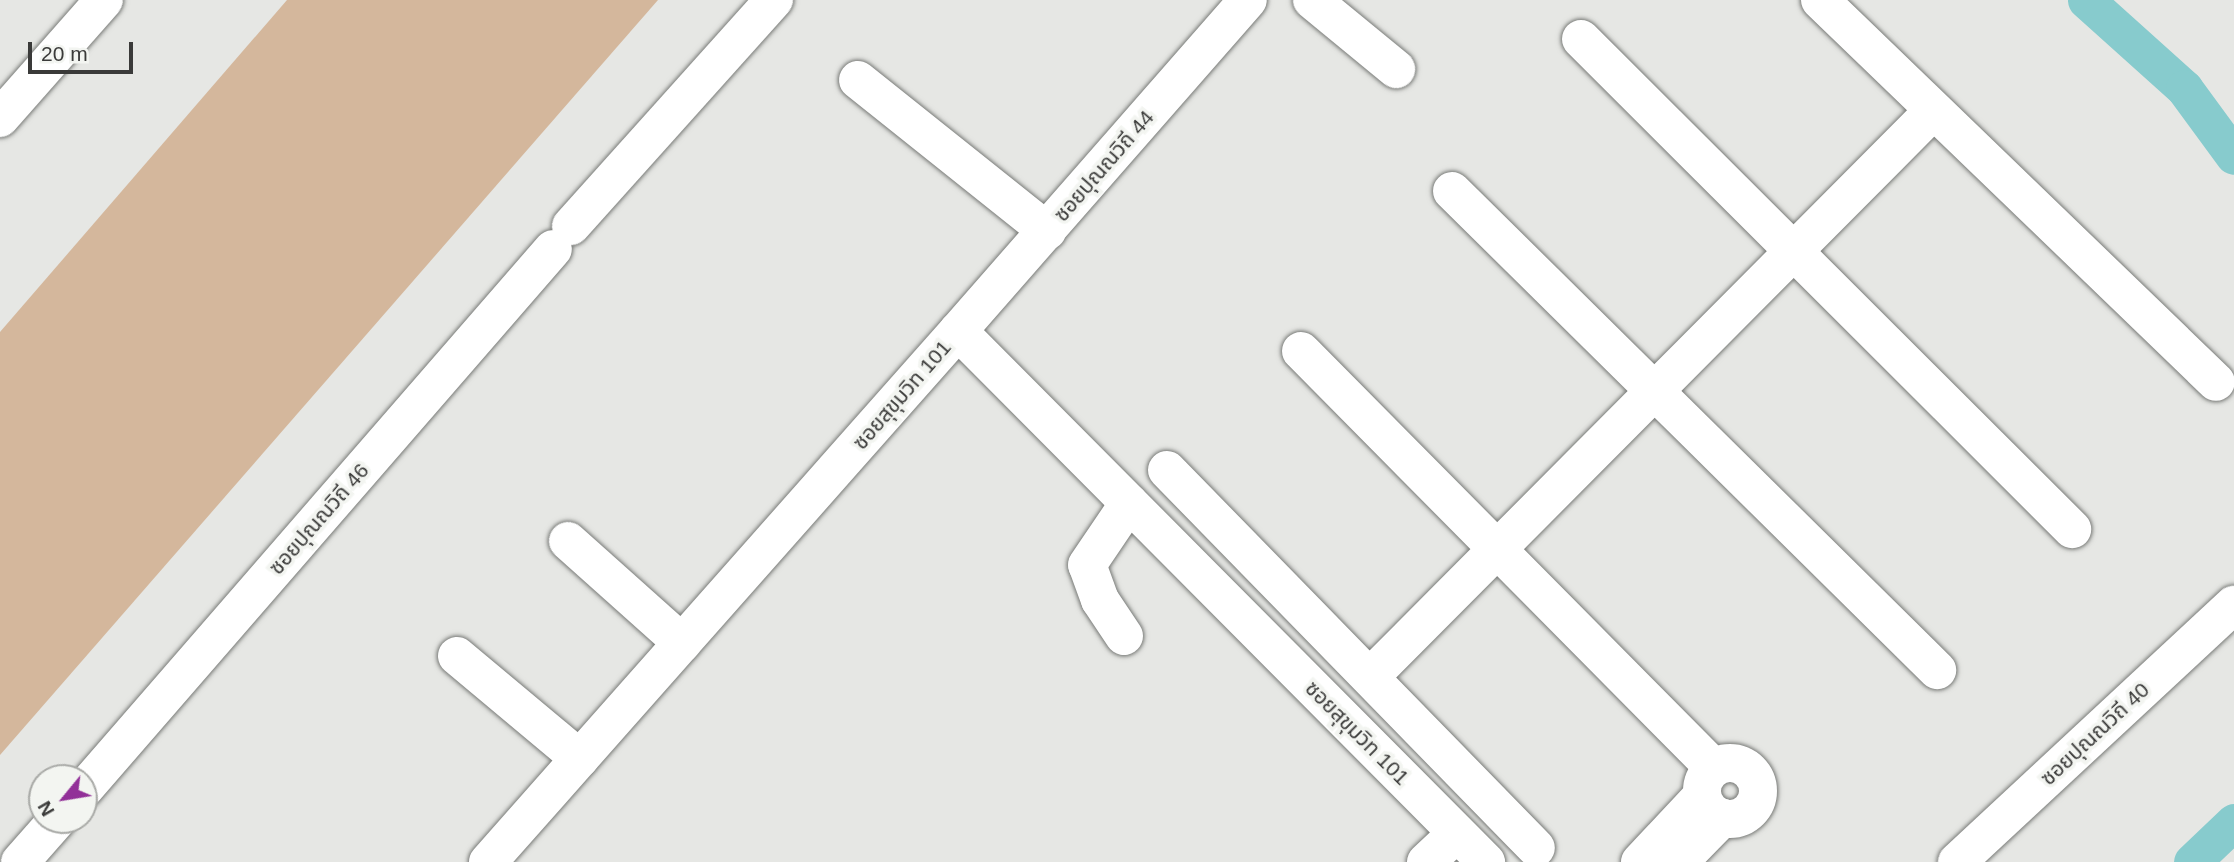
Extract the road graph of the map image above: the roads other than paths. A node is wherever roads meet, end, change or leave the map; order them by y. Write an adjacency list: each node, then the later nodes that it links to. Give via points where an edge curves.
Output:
1 (104, 0): 10 (street)
2 (774, 0): 30 (street, ซอยปุณณวิถี 46, via 562,237)
3 (1248, 0): 12 (street, ซอยปุณณวิถี 44)
4 (1312, 0): 7 (street)
5 (1820, 0): 9 (street)
6 (1581, 39): 13 (street)
7 (1396, 69)
8 (858, 80): 12 (street)
9 (1931, 112): 13 (street); 16 (street)
10 (0, 118)
11 (1452, 191): 17 (street)
12 (1047, 231): 14 (street, ซอยปุณณวิถี 44)
13 (1794, 251): 17 (street); 20 (street)
14 (958, 331): 19 (street, ซอยสุขุมวิท 101); 25 (street, ซอยสุขุมวิท 101)
15 (1301, 351): 22 (street)
16 (2216, 382)
17 (1656, 391): 22 (street); 27 (street)
18 (1167, 470): 28 (street)
19 (1129, 503): 24 (street, via 1087,565 1100,600); 31 (street, ซอยสุขุมวิท 101)
20 (2072, 529)
21 (568, 541): 25 (street)
22 (1499, 550): 28 (street); 34 (street, via 1712,794)
23 (2234, 605): 39 (street, ซอยปุณณวิถี 40)
24 (1124, 636)
25 (682, 643): 29 (street, ซอยสุขุมวิท 101)
26 (457, 656): 29 (street)
27 (1937, 670)
28 (1370, 677): 33 (street)
29 (580, 759): 36 (street, ซอยสุขุมวิท 101)
30 (98, 773)
31 (1457, 833): 37 (street); 38 (street, ซอยสุขุมวิท 101)
32 (45, 834): 35 (street)
33 (1536, 848)
34 (1658, 859)
35 (20, 862)
36 (488, 862)
37 (1426, 862)
38 (1486, 862)
39 (1957, 862)

